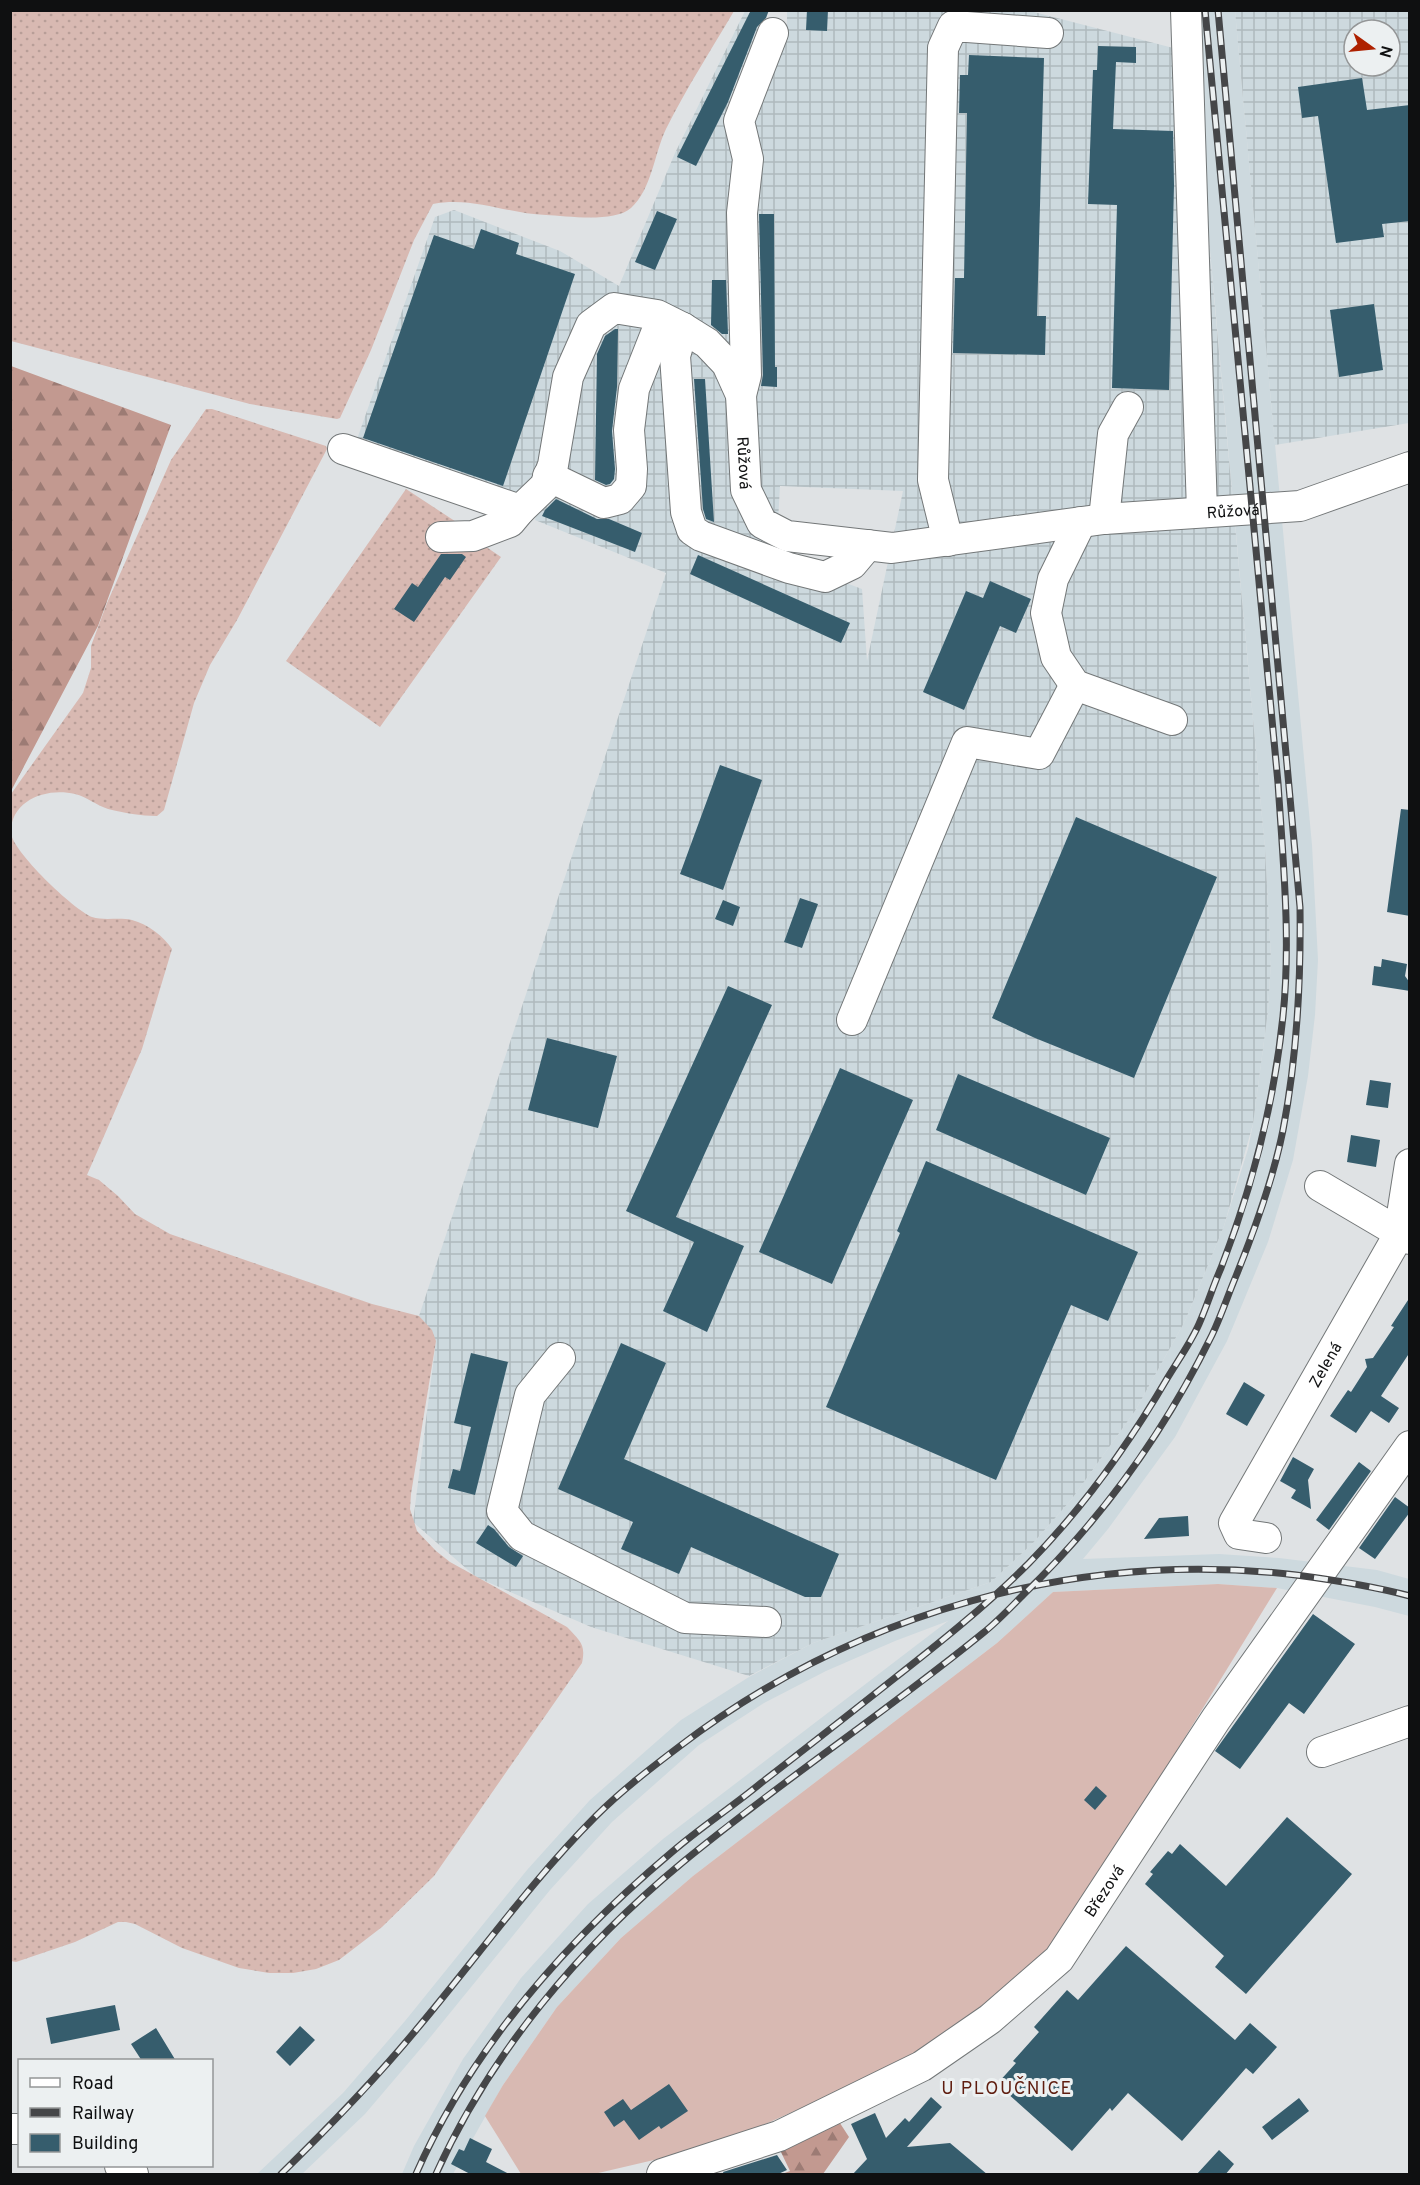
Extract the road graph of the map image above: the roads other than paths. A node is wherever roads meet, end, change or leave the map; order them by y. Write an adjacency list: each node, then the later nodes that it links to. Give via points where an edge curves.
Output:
1 (1186, 10): 11 (street)
2 (772, 33): 5 (street, via 739,120 748,159 742,213 746,375)
3 (1048, 33): 14 (street, via 953,26 943,48 933,480)
4 (672, 323): 5 (street, Růžová, via 707,343 727,364); 9 (street, Růžová, via 614,308 591,325 568,377); 9 (street, via 634,389 631,486 621,499 604,503); 15 (street, via 686,512 692,530 825,578 852,564)
5 (741, 395): 15 (street, Růžová, via 746,490 762,523 787,536)
6 (1128, 407): 12 (street, via 1113,434)
7 (343, 449): 10 (street)
8 (1410, 467): 11 (street, Růžová, via 1300,506)
9 (548, 476): 10 (street, Růžová, via 545,486)
10 (520, 510): 13 (street, Růžová, via 510,522 473,536)
11 (1202, 512): 12 (street, Růžová)
12 (1093, 520): 14 (street, Růžová); 16 (street, via 1053,579 1047,613 1056,657)
13 (441, 537)
14 (948, 541): 15 (street, Růžová, via 892,548)
15 (868, 545)
16 (1075, 685): 17 (street); 18 (street, via 1039,754 967,742)
17 (1172, 720)
18 (852, 1020)
19 (1410, 1164): 21 (street, Zelená)
20 (1320, 1186): 21 (street)
21 (1404, 1236): 24 (street, Zelená, via 1234,1523 1239,1534)
22 (560, 1358): 25 (street, via 531,1395 502,1511 522,1536 685,1618)
23 (1406, 1461): 28 (street, Březová, via 1216,1719 1059,1959 990,2019 922,2066 779,2136)
24 (1266, 1538)
25 (766, 1622)
26 (1410, 1721): 27 (street)
27 (1322, 1752)
28 (662, 2175)

